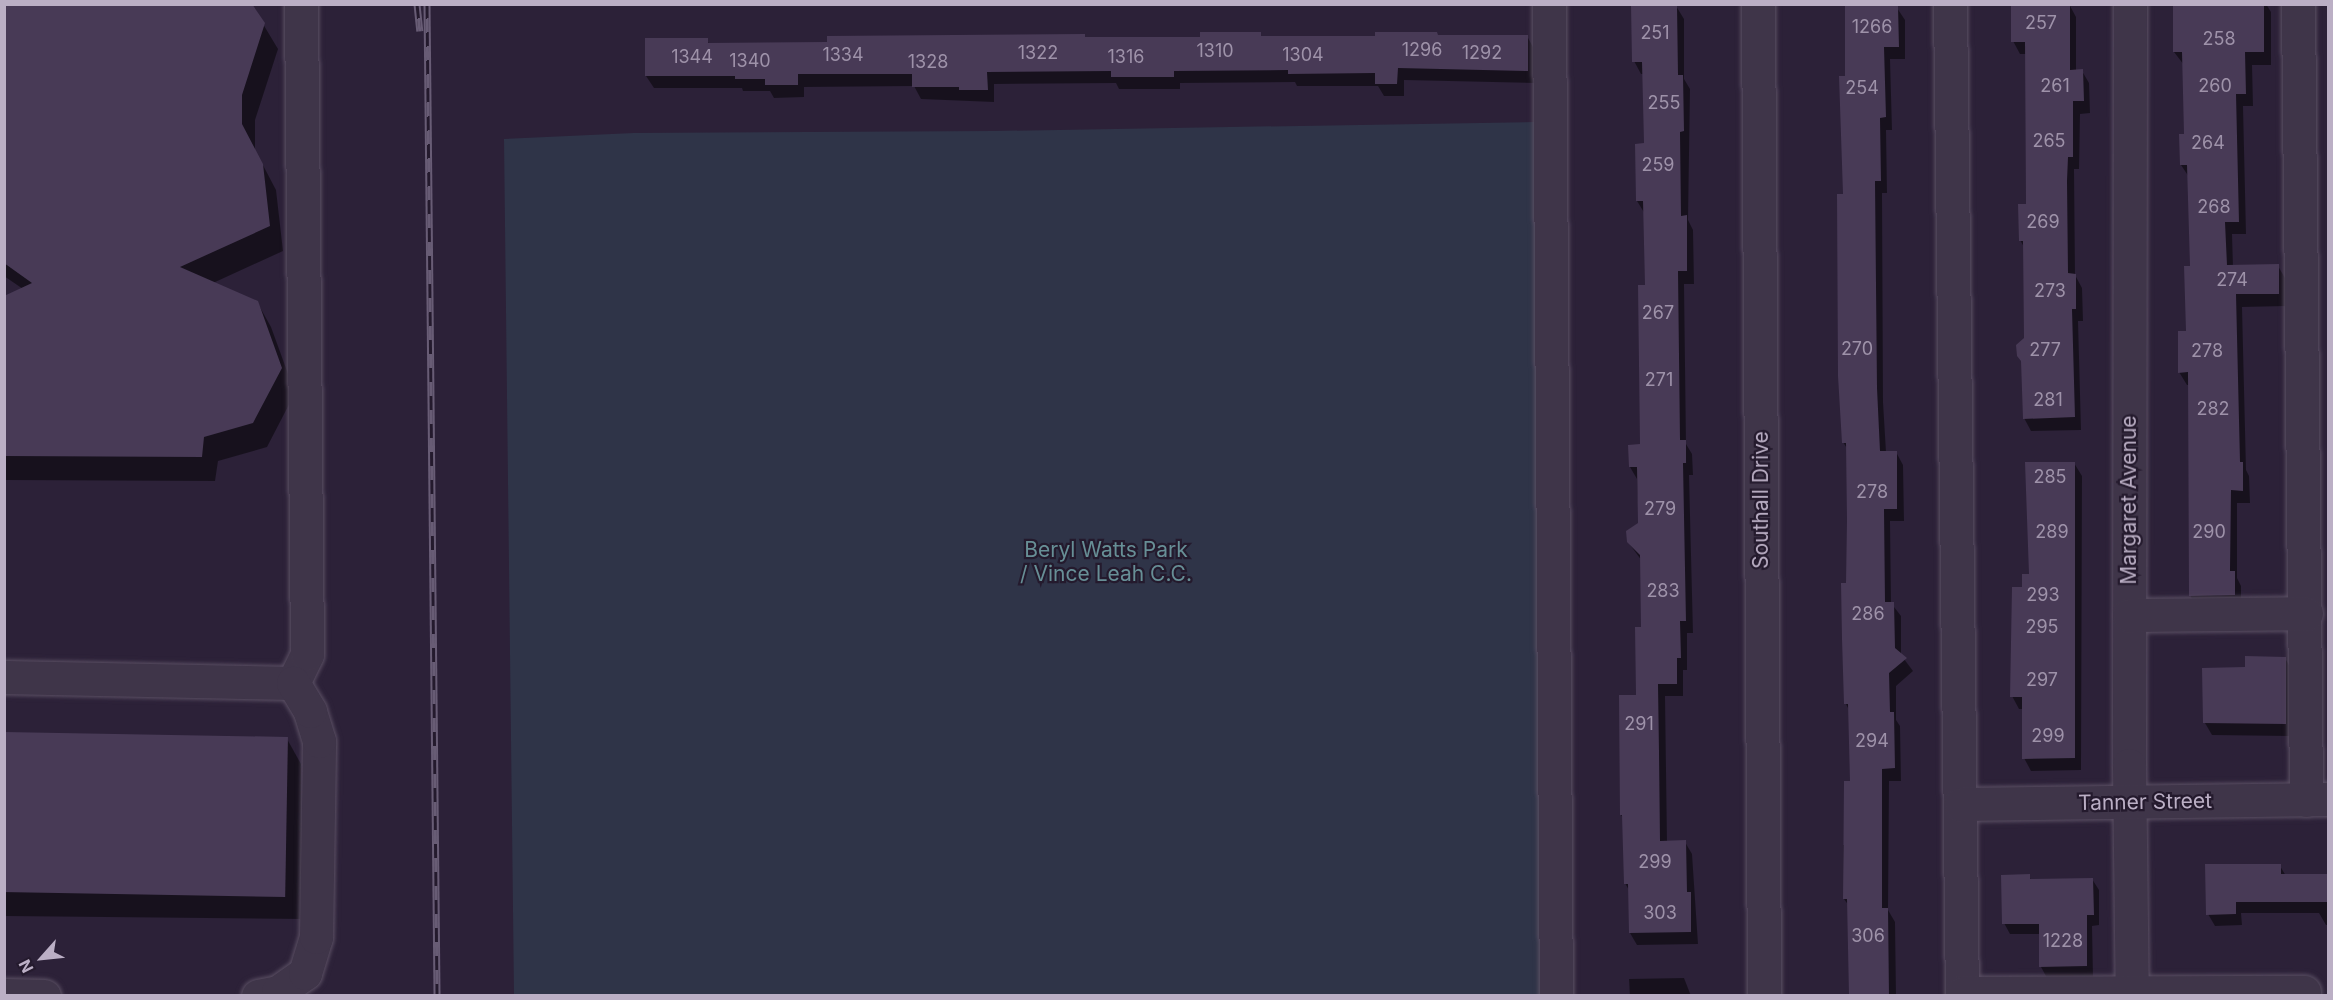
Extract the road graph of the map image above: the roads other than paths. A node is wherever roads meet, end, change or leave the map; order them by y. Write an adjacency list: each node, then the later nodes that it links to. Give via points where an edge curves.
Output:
1 (301, 4): 10 (street, via 308,654)
2 (1549, 4): 20 (street)
3 (1758, 4): 21 (street, Southall Drive)
4 (1950, 4): 13 (street)
5 (2130, 4): 8 (street, Margaret Avenue)
6 (2298, 4): 7 (street)
7 (2306, 613): 8 (street); 11 (street)
8 (2129, 615): 12 (street, Margaret Avenue)
9 (4, 677): 10 (street)
10 (293, 683): 19 (street, via 310,711 318,741 316,938 305,973 278,992)
11 (2317, 800): 12 (street, Tanner Street)
12 (2129, 803): 13 (street, Tanner Street); 17 (street, Margaret Avenue)
13 (1961, 804): 15 (street)
14 (2312, 993): 17 (street)
15 (1962, 994): 17 (street)
16 (4, 995): 18 (street)
17 (2132, 995)
18 (44, 996)
19 (258, 996)
20 (1556, 996)
21 (1764, 996)

